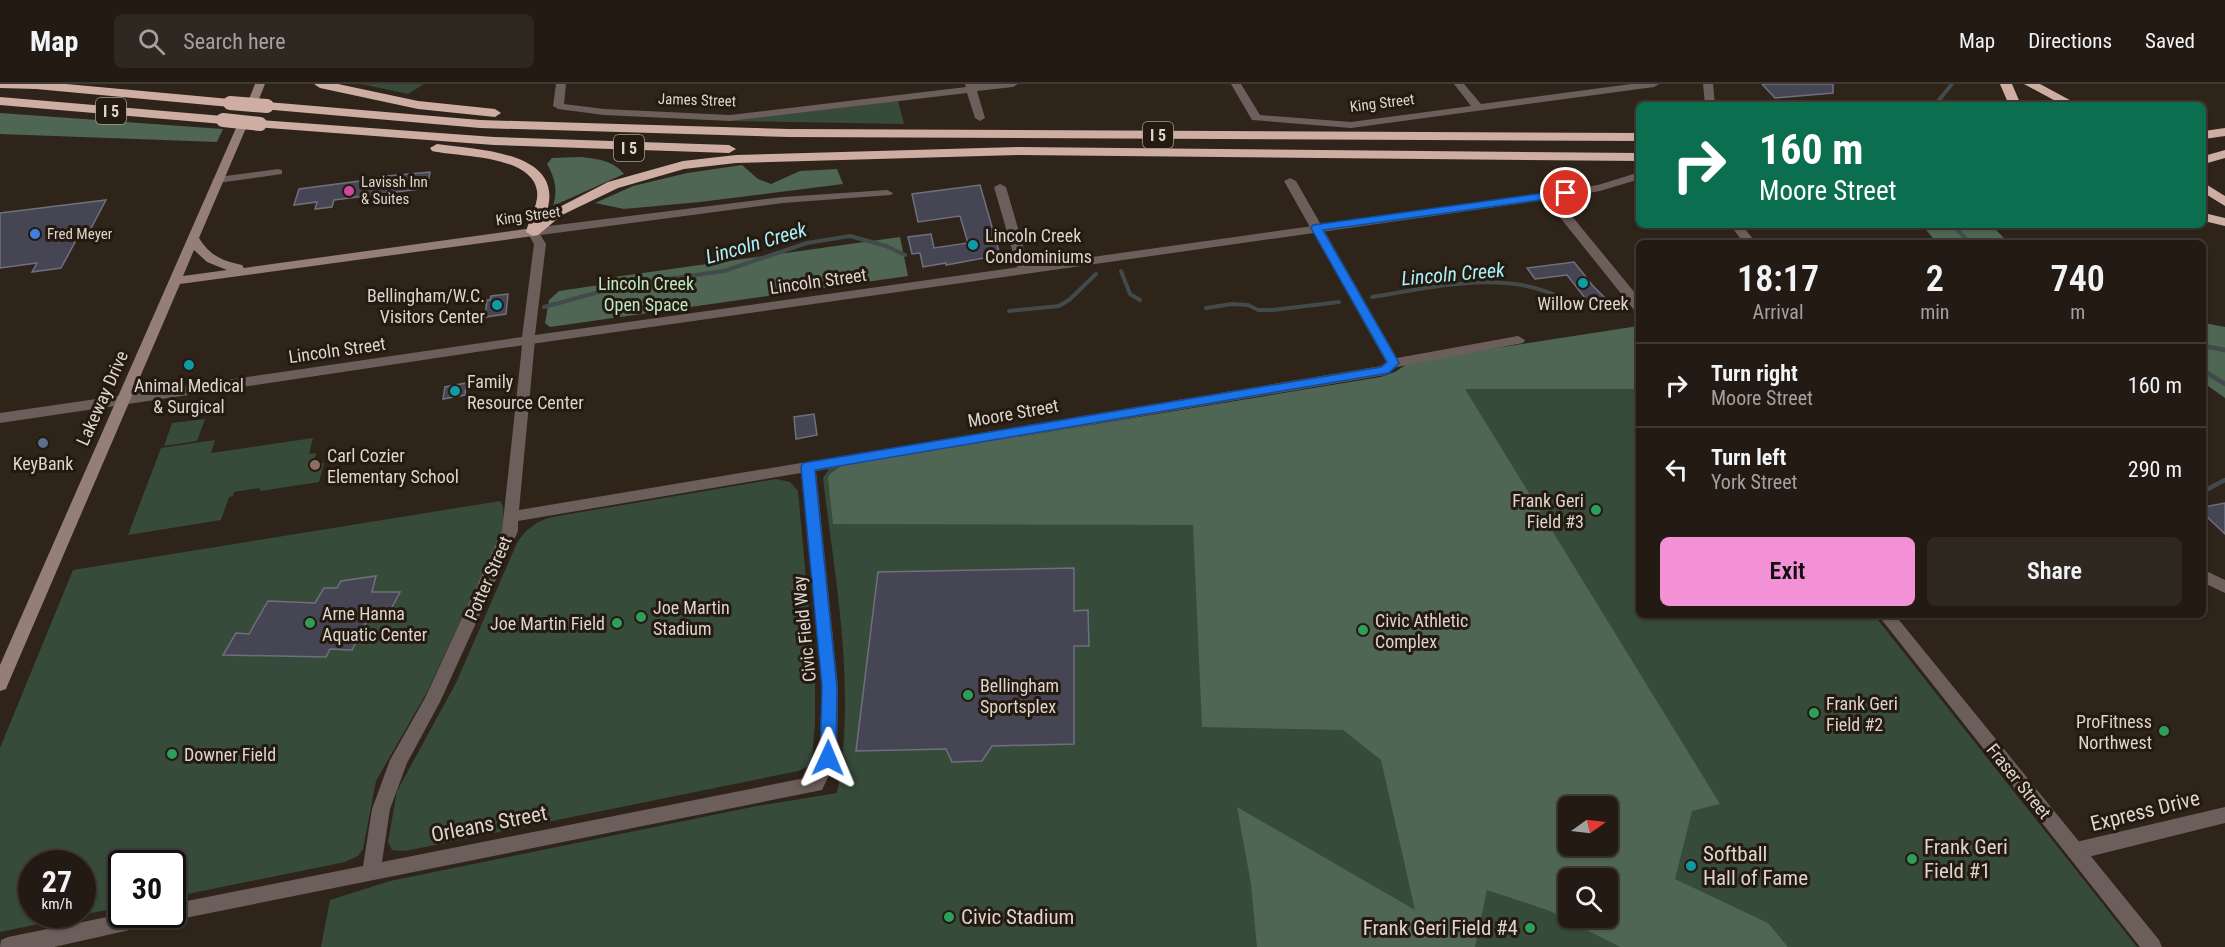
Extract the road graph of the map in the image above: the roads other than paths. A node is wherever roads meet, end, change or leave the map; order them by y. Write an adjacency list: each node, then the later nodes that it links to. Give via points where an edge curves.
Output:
1 (0, 84): 22 (highway, I 5, bridge, via 480,124)
2 (260, 84): 34 (main road, Lakeway Drive)
3 (320, 84): 22 (highway, via 418,105)
4 (561, 84): 12 (street, James Street, via 558,106 730,118)
5 (1013, 84): 12 (street, James Street)
6 (1236, 84): 17 (street, King Street, via 1256,118 1351,125)
7 (1459, 84): 17 (street)
8 (1654, 84): 17 (street, King Street)
9 (1708, 84): 14 (street)
10 (2006, 84): 15 (highway)
11 (2030, 84): 16 (highway)
12 (970, 86): 18 (street)
13 (0, 101): 21 (highway, I 5, bridge)
14 (1710, 102)
15 (2014, 102)
16 (2067, 102)
17 (1478, 108)
18 (980, 118)
19 (2225, 122): 20 (highway)
20 (2206, 123)
21 (323, 129): 28 (highway, I 5, via 605,147); 45 (highway, via 520,163 535,171 543,183)
22 (692, 129): 25 (highway, I 5, via 788,133)
23 (2225, 132): 24 (highway)
24 (2206, 135)
25 (1636, 137)
26 (2225, 147): 27 (highway)
27 (2206, 150)
28 (935, 153): 30 (highway, I 5); 45 (highway, via 736,159 683,165 613,184 557,212)
29 (2225, 154): 31 (highway)
30 (1636, 157)
31 (2206, 159)
32 (278, 172): 34 (street)
33 (1636, 176): 39 (street, Lincoln Street, via 1600,188)
34 (218, 180): 46 (main road, Lakeway Drive)
35 (1290, 181): 43 (street)
36 (1000, 188): 49 (street)
37 (2206, 188): 40 (highway)
38 (887, 193): 45 (street, King Street, via 783,200)
39 (1549, 196): 43 (street, Lincoln Street); 51 (street)
40 (2225, 202)
41 (2206, 217): 42 (highway)
42 (2225, 222)
43 (1317, 228): 49 (street, Lincoln Street); 54 (street)
44 (1738, 228): 47 (street)
45 (533, 232): 48 (main road, King Street); 52 (street, Potter Street, via 540,244)
46 (193, 238): 48 (main road, via 201,253 220,265); 50 (main road, Lakeway Drive)
47 (1748, 240)
48 (262, 269): 50 (main road, King Street)
49 (1024, 270): 52 (street, Lincoln Street)
50 (175, 281): 55 (main road, Lakeway Drive)
51 (1636, 303)
52 (528, 340): 55 (street, Lincoln Street); 58 (street, Potter Street)
53 (1518, 340): 54 (street, Moore Street)
54 (1393, 363): 57 (street, Moore Street, via 1385,370)
55 (122, 400): 56 (street, Lincoln Street); 62 (main road, Lakeway Drive)
56 (0, 418)
57 (808, 467): 58 (street, Moore Street); 63 (street, Civic Field Way, via 830,687 828,758)
58 (511, 517): 66 (street, Potter Street, via 510,531 437,691 399,760 381,809)
59 (2206, 577): 60 (street)
60 (2225, 587)
61 (1888, 618): 65 (street, Fraser Street)
62 (0, 684)
63 (816, 784): 66 (street, Orleans Street)
64 (2225, 815): 65 (street, Express Drive)
65 (2076, 851): 70 (street, Fraser Street)
66 (371, 872): 67 (street, Orleans Street)
67 (186, 910)
68 (108, 926): 69 (street)
69 (8, 947)
70 (2152, 947)

